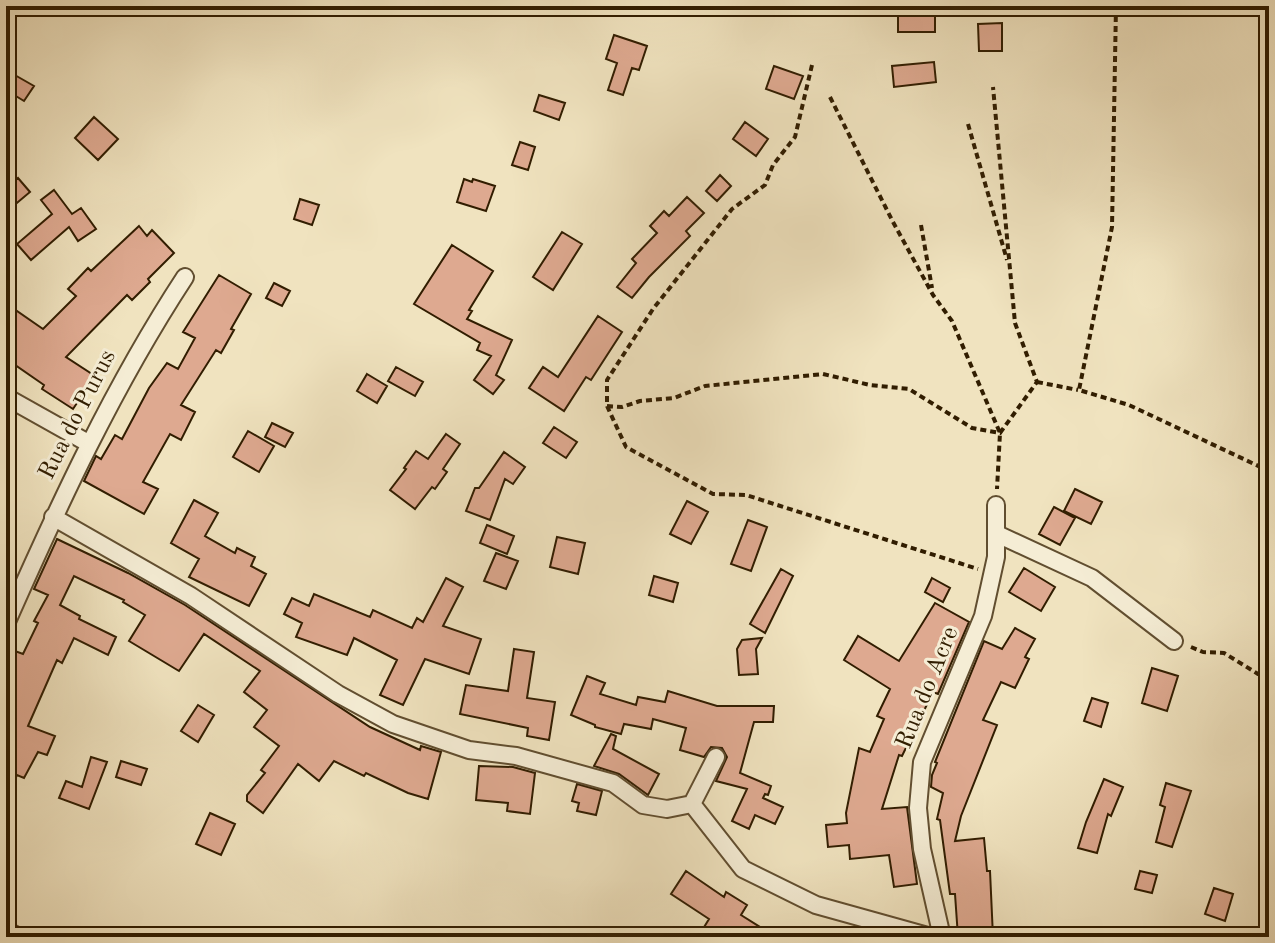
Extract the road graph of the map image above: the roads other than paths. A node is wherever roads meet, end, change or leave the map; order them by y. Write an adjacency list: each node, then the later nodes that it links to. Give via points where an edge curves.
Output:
1 (185, 277): 3 (street, Rua do Purus)
2 (6, 397): 3 (street)
3 (88, 443): 5 (street, Rua do Purus)
4 (996, 505): 6 (street, Rua do Acre)
5 (53, 517): 7 (street, Rua do Purus); 10 (street, via 191,596 338,694 393,724 469,750 516,756 613,783 643,805 667,809)
6 (997, 534): 8 (street, via 1092,578); 14 (street, Rua do Acre, via 993,575 977,634 922,762 922,849)
7 (6, 624)
8 (1174, 641)
9 (716, 757): 10 (street)
10 (692, 804): 13 (street, via 743,869 816,905)
11 (6, 930): 12 (street)
12 (19, 937)
13 (931, 937)
14 (942, 937)

